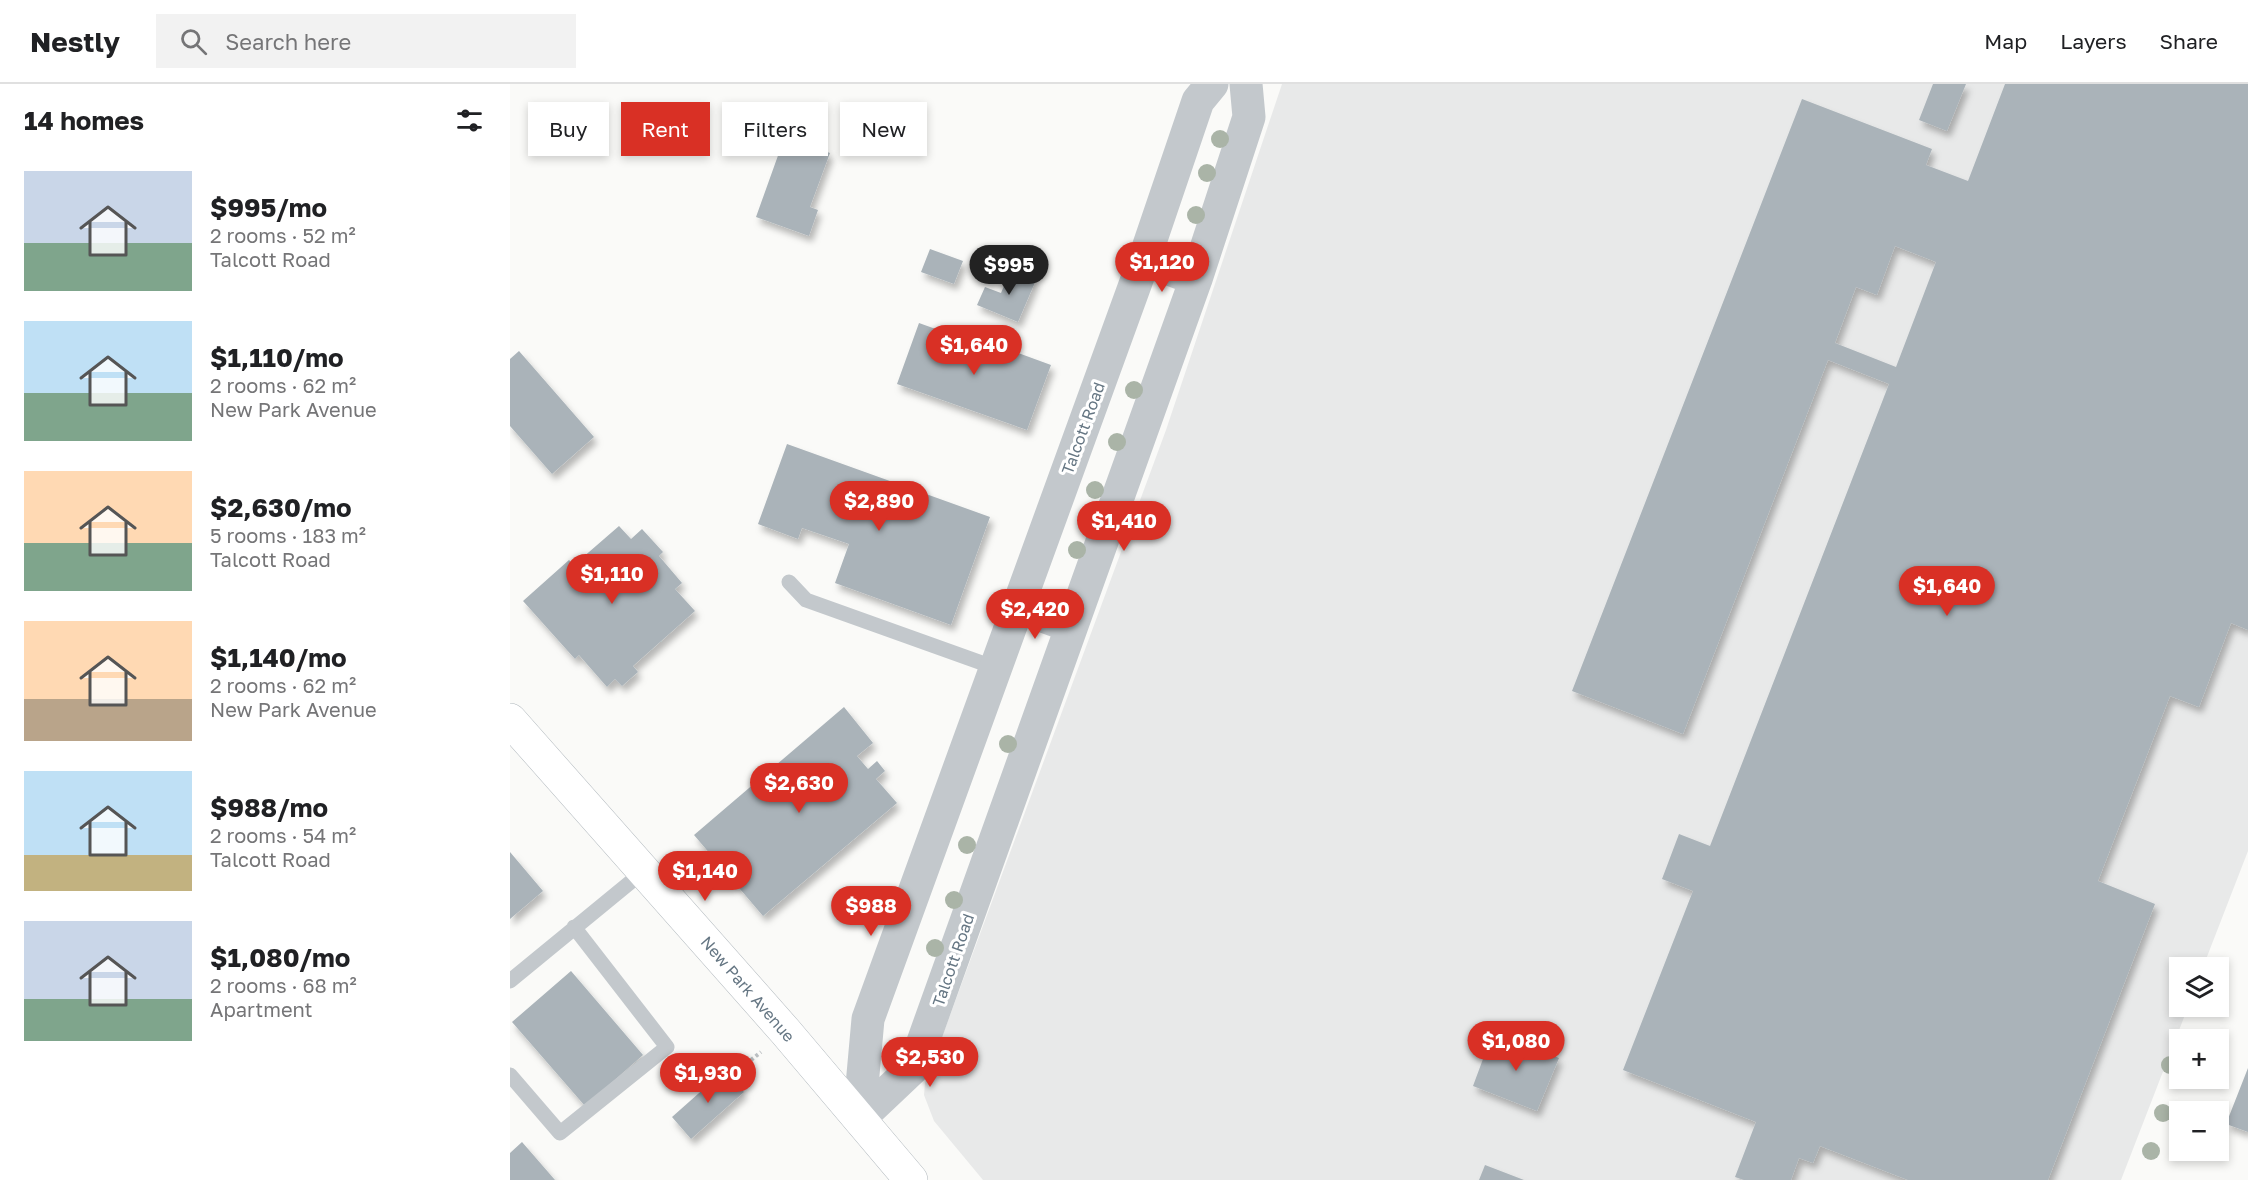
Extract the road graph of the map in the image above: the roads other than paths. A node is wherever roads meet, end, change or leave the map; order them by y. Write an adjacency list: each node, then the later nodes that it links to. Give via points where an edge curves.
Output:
1 (1212, 84): 3 (street, Talcott Road, via 1198,100)
2 (1246, 84): 4 (street, Talcott Road, via 1250,117)
3 (1144, 260): 4 (street); 6 (street, Talcott Road)
4 (1196, 279): 7 (street, Talcott Road)
5 (789, 582): 8 (lane, via 806,600)
6 (1018, 607): 7 (street); 8 (street, Talcott Road)
7 (1070, 626): 14 (street, Talcott Road, via 914,1067)
8 (996, 668): 14 (street, Talcott Road, via 868,1019)
9 (510, 720): 10 (main road, New Park Avenue)
10 (644, 872): 11 (lane); 14 (main road, New Park Avenue)
11 (574, 927): 12 (lane); 13 (lane, via 667,1047 560,1133)
12 (510, 981)
13 (510, 1075)
14 (859, 1119): 15 (main road, New Park Avenue)
15 (911, 1180)

